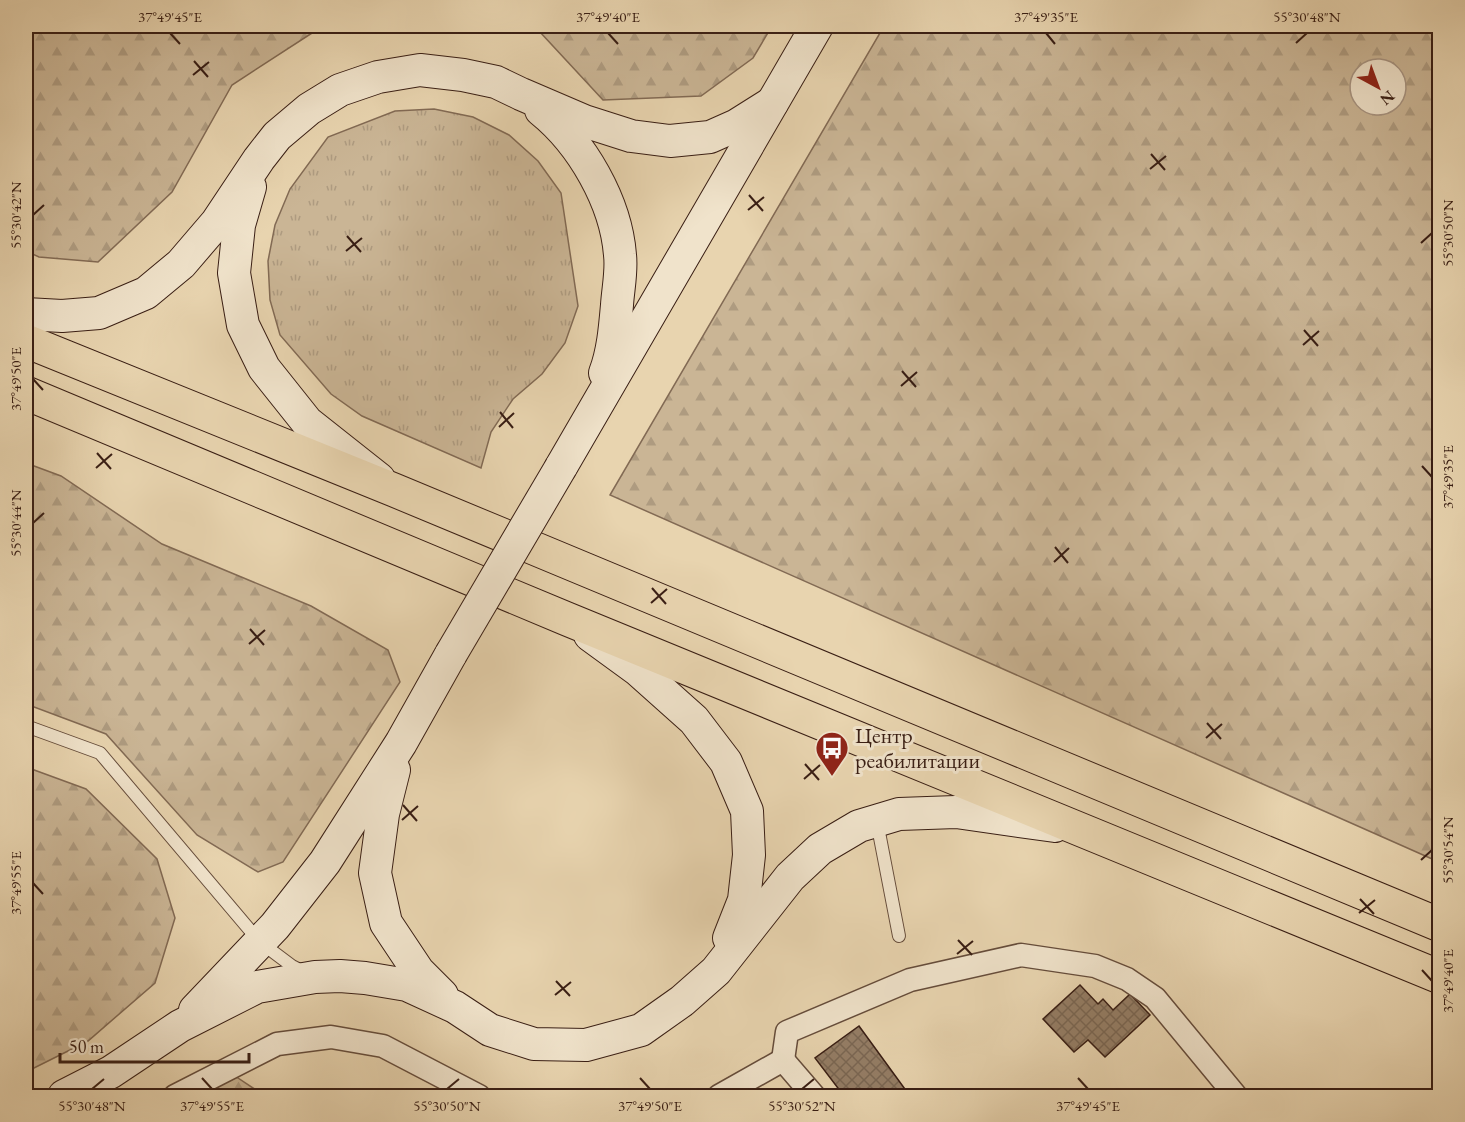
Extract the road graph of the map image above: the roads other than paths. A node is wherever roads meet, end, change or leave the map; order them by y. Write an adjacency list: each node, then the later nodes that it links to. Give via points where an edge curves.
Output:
1 (817, 26): 3 (main road)
2 (521, 94): 3 (main road, via 631,136 670,141 710,137); 4 (main road, via 496,82 463,75 420,70 378,76 339,90 309,109 277,136); 8 (main road, via 568,136 596,176 612,216 620,256 616,317 610,360)
3 (772, 103): 8 (main road)
4 (259, 159): 5 (main road, via 217,222 181,264 146,293 99,313); 9 (main road, via 239,225 234,273 243,325 264,368 307,422)
5 (26, 314)
6 (26, 341): 9 (highway)
7 (26, 393): 10 (highway)
8 (590, 416): 12 (main road, bridge)
9 (394, 490): 15 (highway)
10 (567, 619): 14 (highway); 18 (main road, via 638,670 694,720 726,762 747,811 749,855 744,900)
11 (26, 726): 17 (lane, via 100,753)
12 (401, 743): 17 (main road, via 325,862); 21 (main road, via 382,814 375,873 386,923 418,971)
13 (876, 821): 14 (main road, via 899,814 956,812); 16 (lane); 18 (main road, via 859,826 820,849 797,870)
14 (1080, 829): 20 (highway)
15 (1440, 925)
16 (899, 936)
17 (260, 942): 19 (lane, via 292,966); 22 (main road)
18 (716, 971): 21 (main road, via 641,1030 586,1045 534,1044 490,1030)
19 (315, 977): 21 (main road, via 365,978 407,985); 22 (main road, via 257,987)
20 (1440, 977)
21 (455, 1007)
22 (180, 1026): 24 (main road, via 111,1072)
23 (783, 1060): 27 (street); 28 (street); 29 (street, via 787,1032 910,980 1021,955 1095,966 1127,979 1155,998)
24 (64, 1096)
25 (175, 1096): 26 (street, via 276,1044 331,1037 383,1046)
26 (479, 1096)
27 (718, 1096)
28 (813, 1096)
29 (1236, 1096)

